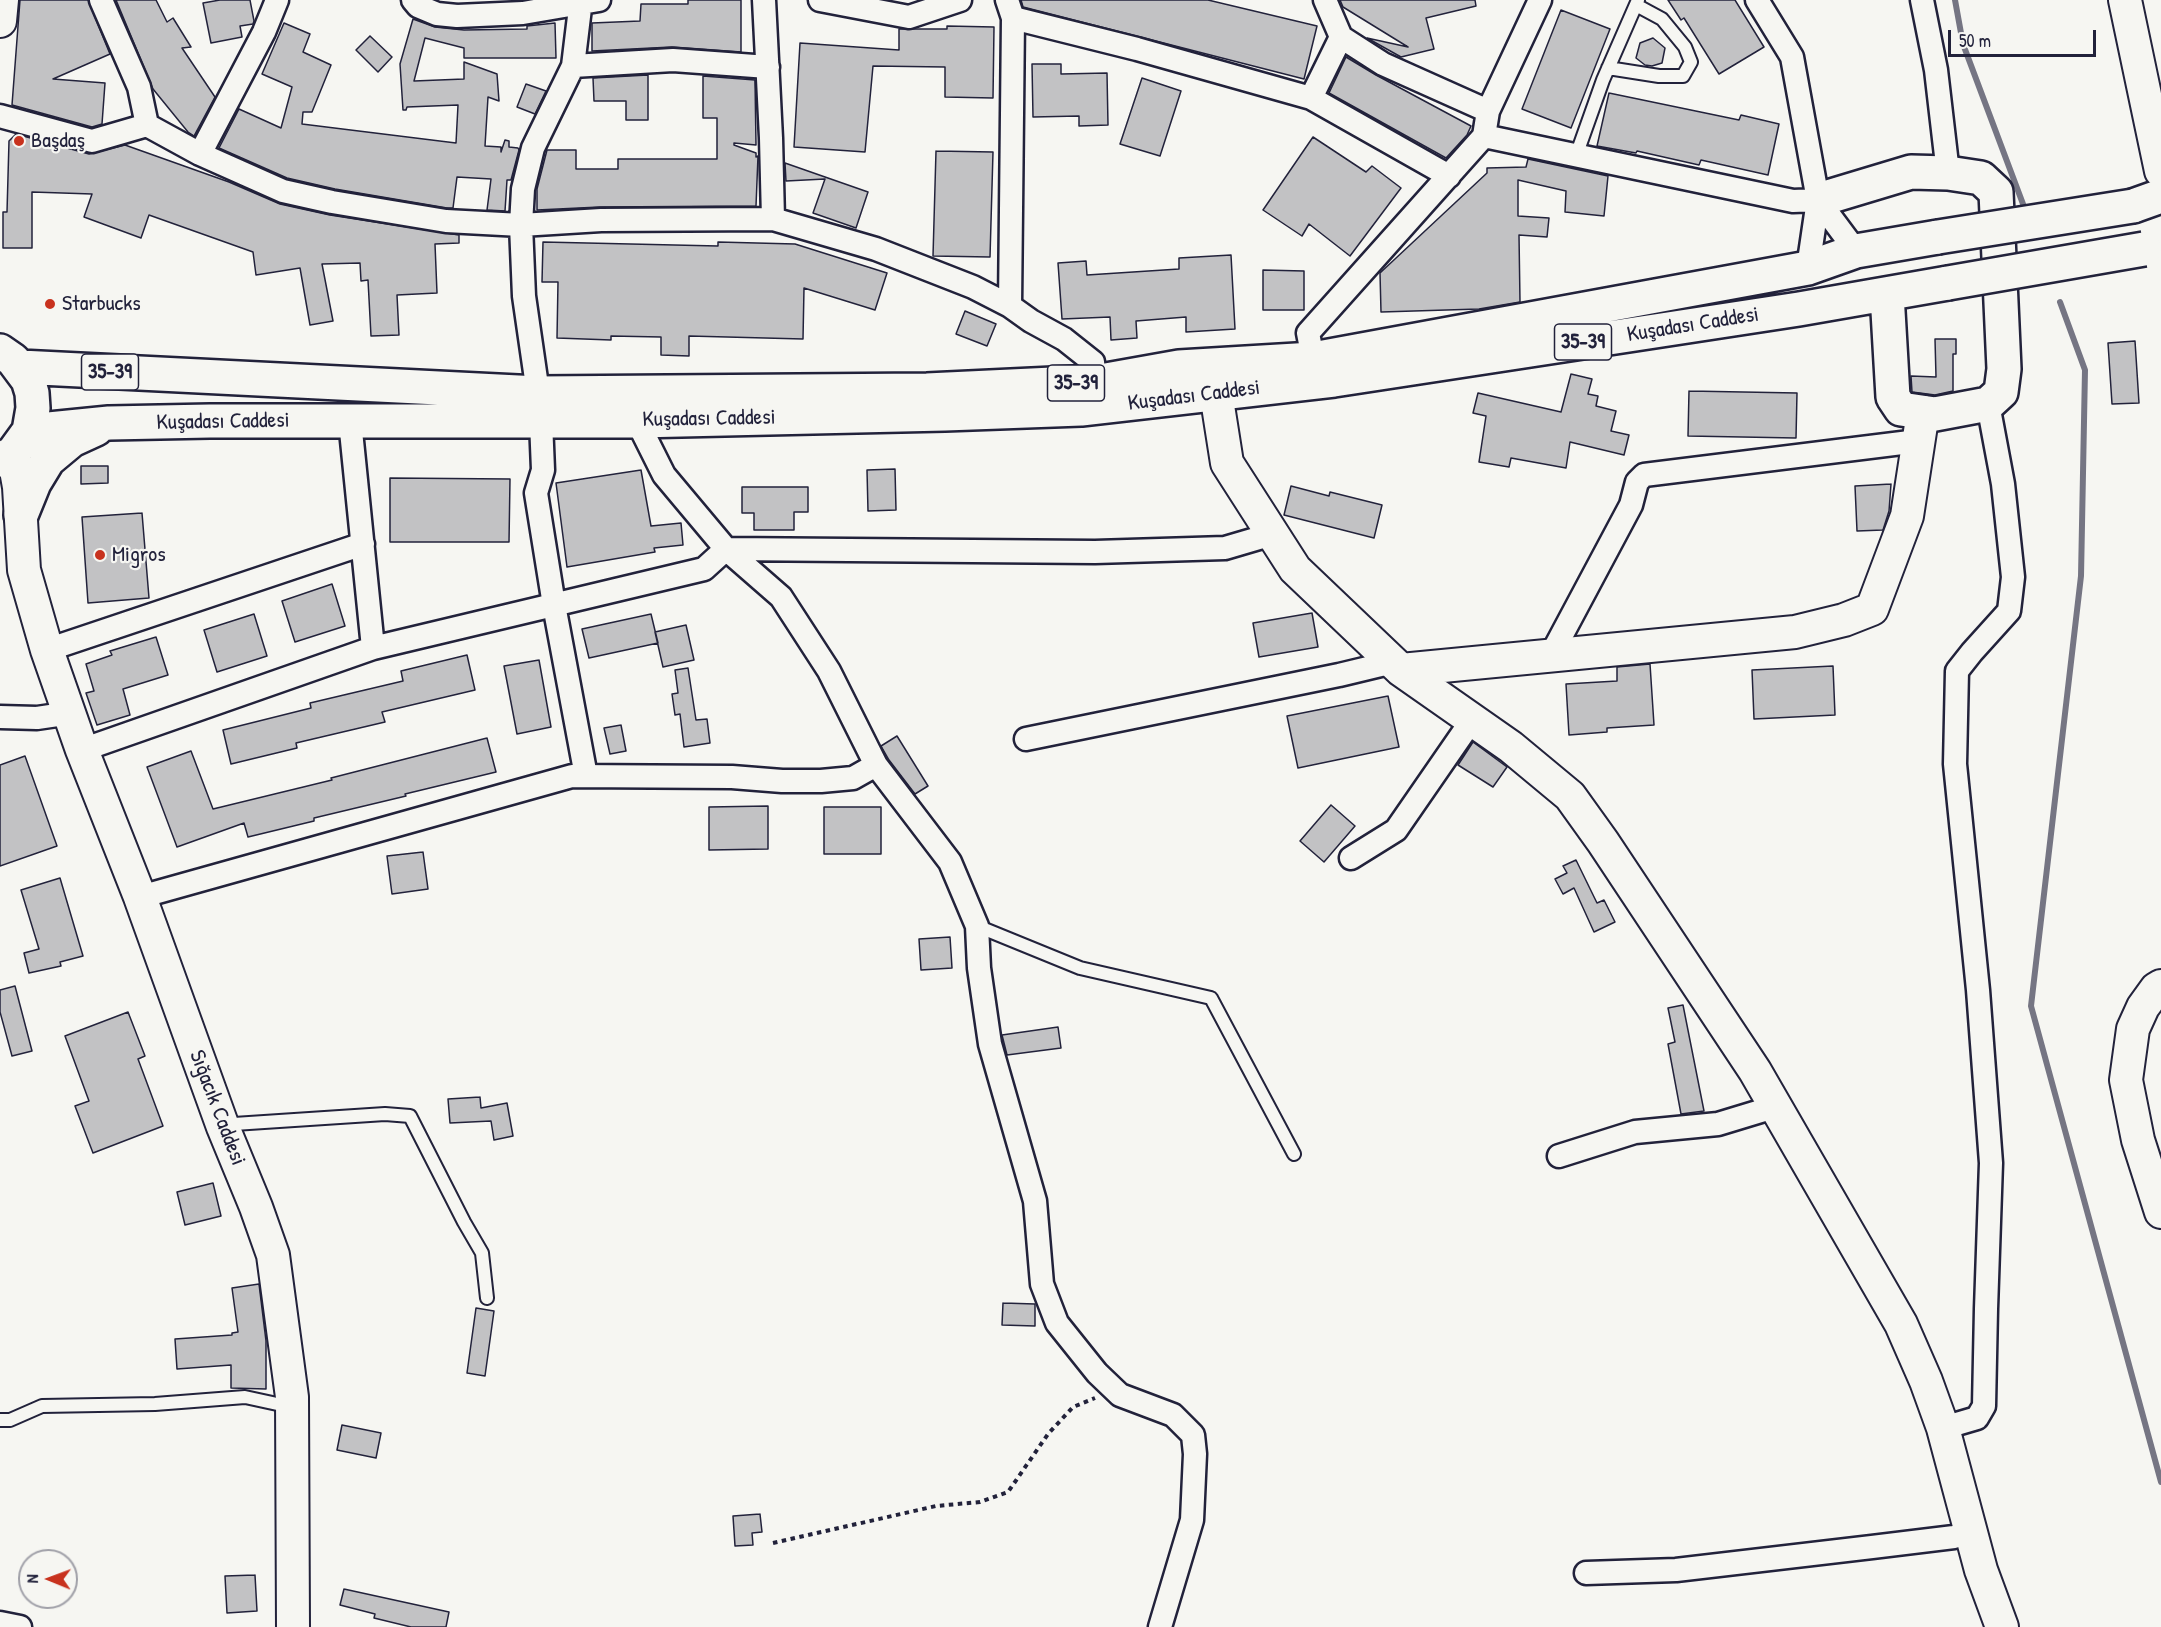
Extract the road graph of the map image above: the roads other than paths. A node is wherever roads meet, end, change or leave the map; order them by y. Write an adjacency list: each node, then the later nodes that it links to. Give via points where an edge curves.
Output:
1 (2, 0): 16 (street)
2 (101, 0): 24 (street, via 139,87)
3 (277, 0): 26 (street)
4 (413, 0): 13 (street, via 437,14 457,16 523,13)
5 (764, 0): 19 (street)
6 (820, 0): 7 (street, via 909,17)
7 (960, 0)
8 (1325, 0): 17 (street)
9 (1540, 0): 22 (street)
10 (1757, 0): 31 (street, via 1792,57)
11 (1922, 0): 29 (street, via 1936,70)
12 (2125, 0): 28 (street)
13 (587, 1): 18 (street)
14 (1637, 2): 20 (lane); 20 (lane, via 1662,19 1685,47 1691,62 1683,76)
15 (1010, 9): 21 (street); 39 (street)
16 (0, 21)
17 (1341, 37): 21 (street); 22 (street, via 1383,64)
18 (573, 66): 19 (street, via 673,60); 34 (street, via 533,148)
19 (768, 67): 33 (street)
20 (1608, 68): 27 (lane)
21 (1311, 98): 30 (street)
22 (1488, 111): 25 (street)
23 (0, 116): 24 (street, via 92,141)
24 (147, 125): 26 (street)
25 (1484, 136): 27 (street); 30 (street)
26 (200, 154): 34 (street, via 283,191 332,202 446,220)
27 (1576, 156): 31 (street, via 1793,201)
28 (2161, 171)
29 (1948, 172): 31 (main road, via 1911,172); 44 (main road, via 1982,178 1996,192 2004,369 2001,392)
30 (1449, 176): 41 (street, via 1308,333)
31 (1818, 201): 36 (street); 37 (street)
32 (2147, 201): 36 (main road, Kuşadası Caddesi / 35-39, bridge)
33 (773, 219): 34 (street, via 602,220); 39 (street, via 876,249 973,287)
34 (521, 225): 45 (street, via 524,296)
35 (2152, 248): 38 (main road, Kuşadası Caddesi / 35-39, bridge)
36 (1856, 251): 37 (main road, Kuşadası Caddesi / 35-39)
37 (1808, 268): 41 (main road, Kuşadası Caddesi / 35-39)
38 (1887, 294): 43 (main road, Kuşadası Caddesi / 35-39, via 1334,380); 49 (main road, via 1893,398)
39 (1010, 306): 42 (street, via 1093,362)
40 (6, 352): 45 (main road, Kuşadası Caddesi / 35-39, via 200,376); 50 (main road, via 28,380 32,393 33,408)
41 (1313, 359): 42 (main road, Kuşadası Caddesi / 35-39, via 1179,367)
42 (1095, 382): 45 (main road, Kuşadası Caddesi / 35-39)
43 (1216, 393): 47 (main road, Kuşadası Caddesi / 35-39, via 1081,409); 52 (street, via 1227,464)
44 (1988, 404): 49 (main road, via 1935,414); 81 (street, via 2003,484 2013,577 2009,611 1957,671 1955,764 1991,1163 1984,1406 1977,1418)
45 (539, 407): 46 (main road, Kuşadası Caddesi / 35-39); 47 (main road, Kuşadası Caddesi / 35-39); 56 (street, via 543,470 536,493)
46 (350, 421): 48 (main road, Kuşadası Caddesi / 35-39); 53 (street)
47 (637, 421): 54 (street, via 664,475)
48 (109, 423): 50 (main road, 35-39); 51 (main road, via 72,440 48,460)
49 (1920, 426): 60 (street, via 1644,475 1637,482 1631,505); 60 (street, via 1907,516 1872,609 1795,632)
50 (14, 448): 51 (street, Sığacık Caddesi)
51 (21, 515): 57 (street, Sığacık Caddesi, via 24,570)
52 (1270, 530): 54 (street, via 1259,538 1225,548 1095,552); 61 (street, via 1295,569)
53 (363, 544): 58 (street); 59 (street)
54 (726, 549): 56 (street, via 704,569); 67 (street, via 781,597 829,671)
55 (0, 562): 57 (street, Sığacık Caddesi)
56 (554, 605): 58 (street); 68 (street)
57 (34, 609): 59 (street, Sığacık Caddesi)
58 (374, 648): 66 (street)
59 (47, 650): 62 (street, Sığacık Caddesi)
60 (1551, 656): 61 (street)
61 (1397, 666): 64 (street); 65 (street)
62 (71, 713): 63 (street, via 37,718); 66 (street, Sığacık Caddesi)
63 (0, 717)
64 (1472, 720): 69 (street, via 1396,830); 73 (street, via 1570,796 1755,1071)
65 (1026, 739)
66 (82, 750): 70 (street, Sığacık Caddesi)
67 (876, 765): 68 (street, via 853,778 821,781); 71 (street, via 950,862)
68 (586, 776): 70 (street, via 572,776)
69 (1351, 858)
70 (140, 897): 74 (street, Sığacık Caddesi)
71 (977, 926): 75 (lane, via 1080,968 1211,998); 87 (street, via 990,1044 1035,1201 1042,1284 1057,1323 1120,1395 1173,1415 1193,1435 1192,1520)
72 (2161, 986): 77 (street, via 2143,1007 2133,1029 2126,1080 2138,1140)
73 (1774, 1107): 76 (street, via 1718,1124 1635,1132); 81 (street, via 1901,1324)
74 (223, 1127): 78 (lane, via 385,1114 410,1116 482,1253); 79 (street, Sığacık Caddesi, via 273,1255)
75 (1294, 1154)
76 (1559, 1156)
77 (2161, 1212)
78 (487, 1298)
79 (292, 1407): 80 (lane, via 245,1397 155,1404 42,1406 10,1420); 86 (street, Sığacık Caddesi)
80 (0, 1420)
81 (1943, 1428): 82 (street)
82 (1971, 1532): 83 (street, via 1676,1570); 88 (street)
83 (1586, 1573)
84 (0, 1623): 85 (street)
85 (20, 1627)
86 (293, 1627)
87 (1160, 1627)
88 (2002, 1627)

